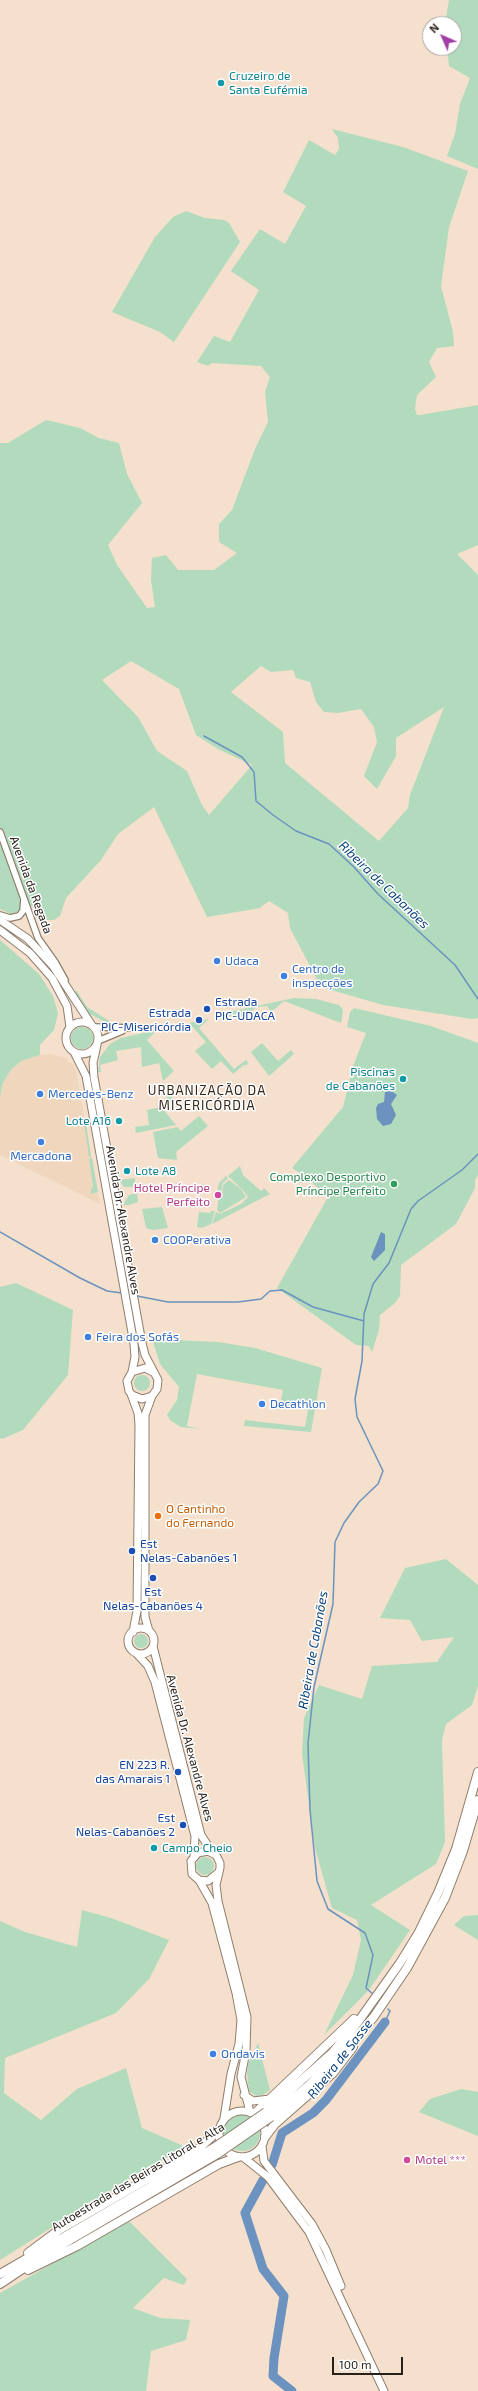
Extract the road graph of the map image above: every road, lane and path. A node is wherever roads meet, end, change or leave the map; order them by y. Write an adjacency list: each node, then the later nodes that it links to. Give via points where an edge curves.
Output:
1 (0, 832): 2 (street, Avenida da Regada)
2 (25, 897): 3 (street, via 23,911 19,916 10,918); 6 (street, Avenida da Regada, via 38,938 62,972)
3 (0, 914)
4 (0, 920): 6 (main road, via 32,943)
5 (0, 930): 8 (main road, via 30,953 52,978 67,1006)
6 (67, 986): 7 (main road)
7 (92, 1025): 8 (main road, via 81,1022); 9 (main road, via 98,1036); 9 (street, via 120,1030 134,1028 114,1034)
8 (70, 1027): 10 (main road, via 66,1040)
9 (98, 1043): 10 (main road, via 89,1053); 12 (main road, Avenida Dr. Alexandre Alves, via 93,1059 94,1077 142,1343)
10 (74, 1052): 11 (main road, Avenida Dr. Alexandre Alves, via 86,1076 134,1344)
11 (132, 1372): 12 (main road, via 145,1368); 13 (main road, via 127,1381)
12 (153, 1372): 14 (main road, via 158,1385)
13 (129, 1391): 14 (main road, via 137,1398); 16 (main road, via 138,1413 139,1425 137,1611)
14 (152, 1396): 15 (main road, via 145,1415 145,1610)
15 (149, 1631): 16 (main road, via 142,1628); 17 (main road, via 154,1638)
16 (132, 1632): 18 (main road, via 128,1644)
17 (153, 1646): 18 (main road, via 148,1652); 21 (main road, Avenida Dr. Alexandre Alves, via 201,1835)
18 (136, 1653): 22 (main road, Avenida Dr. Alexandre Alves, via 148,1666 154,1682 195,1836)
19 (478, 1772): 25 (highway, Autoestrada das Beiras Litoral e Alta, via 456,1849 438,1893 419,1932)
20 (478, 1800): 26 (highway, Autoestrada das Beiras Litoral e Alta, via 445,1898 407,1968)
21 (212, 1852): 22 (main road, via 202,1851); 23 (main road, via 220,1863)
22 (194, 1856): 24 (main road, via 190,1861 190,1870)
23 (219, 1872): 24 (main road, via 213,1879); 27 (main road, via 216,1891 247,2017 246,2051 241,2077)
24 (199, 1880): 31 (main road, via 212,1903 241,2020 239,2044)
25 (374, 2001): 28 (highway); 30 (highway, Autoestrada das Beiras Litoral e Alta, via 332,2053)
26 (373, 2018): 30 (highway, Autoestrada das Beiras Litoral e Alta, via 328,2067); 33 (highway, via 333,2072 275,2124)
27 (244, 2095): 28 (main road, via 260,2102); 29 (main road)
28 (272, 2098): 29 (highway)
29 (252, 2113): 31 (main road, via 236,2111); 33 (main road, via 263,2124)
30 (268, 2115): 35 (highway, Autoestrada das Beiras Litoral e Alta, bridge)
31 (224, 2118): 32 (main road)
32 (218, 2131): 36 (main road, via 223,2148 230,2154); 37 (highway, via 196,2151 49,2236)
33 (265, 2137): 34 (main road)
34 (262, 2146): 36 (main road, via 252,2155); 41 (main road, via 264,2161 320,2239)
35 (217, 2150): 37 (highway, Autoestrada das Beiras Litoral e Alta); 39 (highway, Autoestrada das Beiras Litoral e Alta)
36 (241, 2157): 39 (highway, via 219,2164 39,2266); 41 (main road, via 268,2177 309,2232)
37 (16, 2263): 38 (highway, Autoestrada das Beiras Litoral e Alta)
38 (0, 2274)
39 (16, 2274): 40 (highway, Autoestrada das Beiras Litoral e Alta)
40 (0, 2284)
41 (365, 2350): 42 (main road)
42 (384, 2391)

